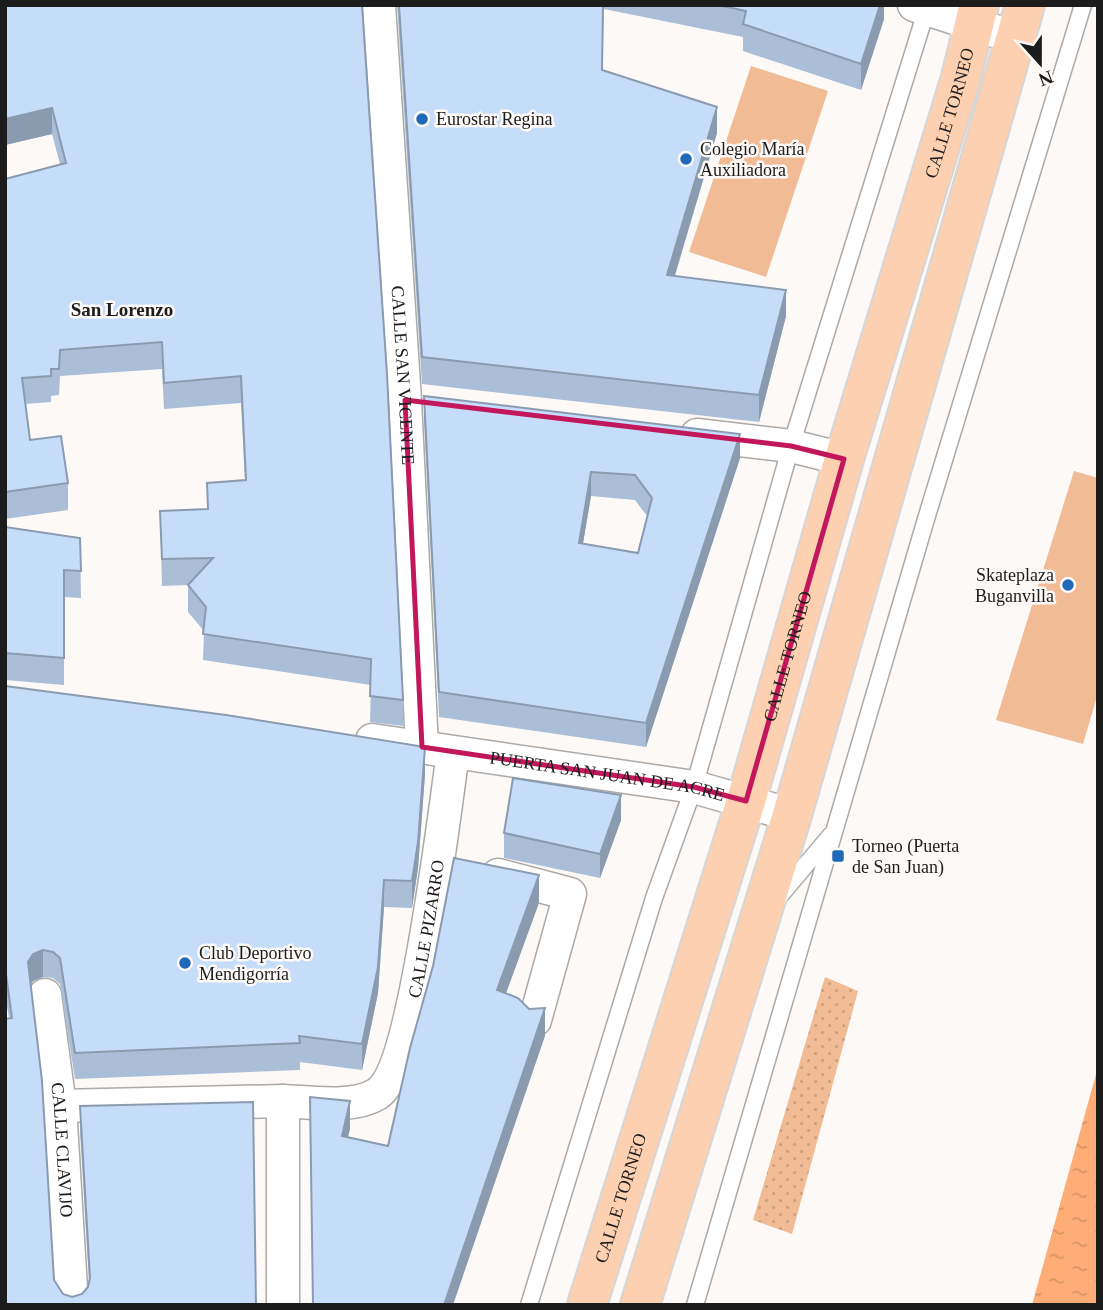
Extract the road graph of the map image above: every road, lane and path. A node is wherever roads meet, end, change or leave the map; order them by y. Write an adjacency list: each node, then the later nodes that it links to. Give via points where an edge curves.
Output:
1 (379, 5): 10 (street, CALLE SAN VICENTE, via 418,402)
2 (1083, 5): 14 (lane)
3 (923, 7): 4 (street); 7 (lane)
4 (976, 15): 5 (street); 8 (main road, CALLE TORNEO)
5 (1021, 21): 13 (main road)
6 (674, 432): 7 (street)
7 (791, 446): 8 (street); 11 (lane)
8 (844, 459): 12 (main road, CALLE TORNEO)
9 (344, 737): 10 (street, PUERTA SAN JUAN DE ACRE)
10 (438, 750): 11 (street, PUERTA SAN JUAN DE ACRE); 15 (street, CALLE PIZARRO)
11 (694, 787): 12 (street, PUERTA SAN JUAN DE ACRE); 23 (lane, via 654,898)
12 (746, 801): 13 (street, PUERTA SAN JUAN DE ACRE); 24 (main road, CALLE TORNEO)
13 (792, 815): 16 (main road)
14 (835, 830): 16 (lane); 26 (lane)
15 (439, 864): 18 (street, via 570,894); 19 (street, CALLE PIZARRO, via 394,1075 377,1094 361,1101)
16 (759, 922): 25 (main road)
17 (45, 995): 20 (street, CALLE CLAVIJO)
18 (535, 1020)
19 (283, 1101): 20 (street); 22 (street)
20 (60, 1106): 21 (street, CALLE CLAVIJO)
21 (72, 1305)
22 (283, 1305)
23 (529, 1305)
24 (587, 1305)
25 (640, 1305)
26 (695, 1305)

